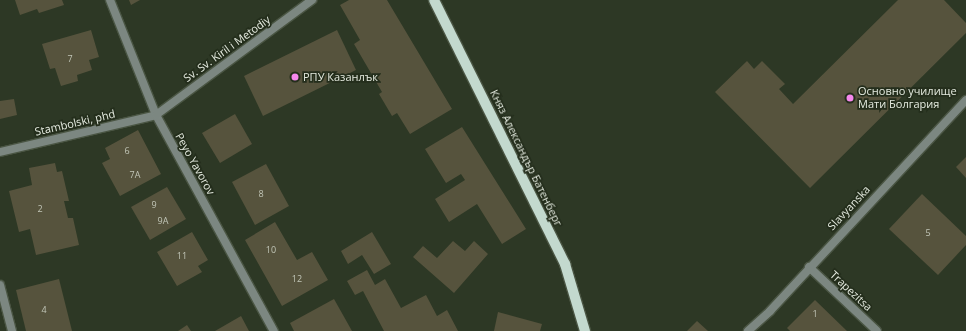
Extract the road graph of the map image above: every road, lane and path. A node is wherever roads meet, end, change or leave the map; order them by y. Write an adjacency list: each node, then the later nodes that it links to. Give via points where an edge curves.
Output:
1 (110, 0): 5 (street, Peyo Yavorov)
2 (312, 0): 5 (street, Sv. Sv. Kiril i Metodiy)
3 (434, 0): 11 (main road, Княз Александър Батенберг, via 565,264)
4 (966, 100): 7 (street, Slavyanska)
5 (156, 115): 6 (street, Stambolski, phd); 10 (street, Peyo Yavorov)
6 (0, 152)
7 (809, 267): 12 (street, Slavyanska, via 770,311); 13 (street, Trapezitsa)
8 (0, 285): 9 (street)
9 (12, 331)
10 (274, 331)
11 (585, 331)
12 (748, 331)
13 (877, 331)

